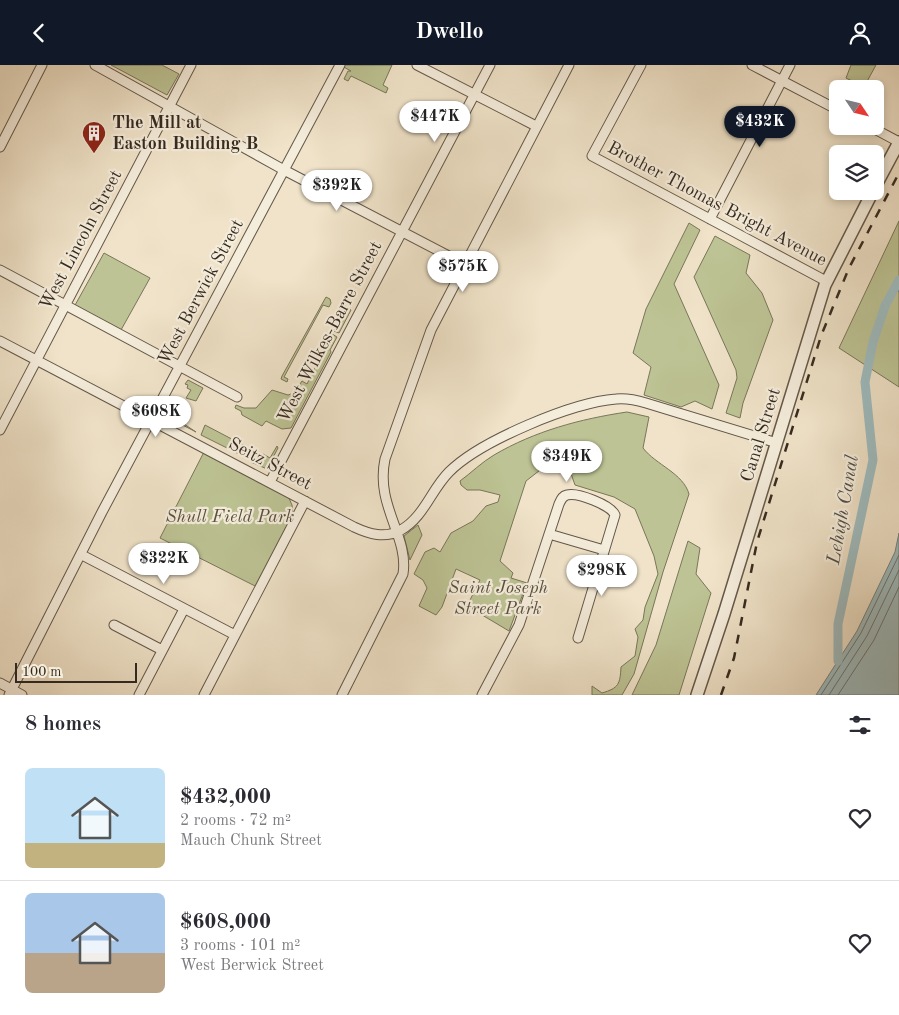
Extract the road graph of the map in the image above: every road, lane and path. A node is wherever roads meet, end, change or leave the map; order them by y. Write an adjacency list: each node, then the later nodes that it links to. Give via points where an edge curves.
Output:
1 (42, 65): 18 (street)
2 (95, 65): 13 (street)
3 (191, 65): 13 (street, West Lincoln Street)
4 (340, 65): 19 (street, West Berwick Street)
5 (417, 65): 12 (street)
6 (490, 65): 12 (street, West Wilkes-Barre Street)
7 (569, 65): 15 (street)
8 (641, 65): 22 (street, Brother Thomas Bright Avenue, via 592,156)
9 (752, 65): 11 (street)
10 (790, 65): 11 (street)
11 (782, 80): 14 (street); 22 (street)
12 (474, 95): 15 (street); 23 (street, West Wilkes-Barre Street)
13 (170, 105): 19 (street); 27 (street, West Lincoln Street)
14 (829, 105)
15 (536, 126): 24 (street)
16 (884, 134): 17 (street)
17 (899, 142): 20 (street)
18 (0, 147)
19 (284, 170): 23 (street); 30 (street, West Berwick Street)
20 (884, 170)
21 (868, 200): 26 (street, Canal Street)
22 (710, 219): 26 (street, Brother Thomas Bright Avenue)
23 (401, 233): 24 (street); 35 (street, West Wilkes-Barre Street)
24 (464, 264): 37 (street, via 426,343 385,459 384,493)
25 (0, 269): 27 (street)
26 (826, 281): 34 (street, Canal Street)
27 (66, 305): 29 (street, West Lincoln Street); 30 (street)
28 (0, 341): 29 (street, Seitz Street)
29 (37, 360): 32 (street, Seitz Street); 33 (street, West Lincoln Street)
30 (180, 367): 31 (street); 32 (street, West Berwick Street)
31 (237, 397)
32 (152, 421): 35 (street, Seitz Street); 40 (street, West Berwick Street)
33 (0, 430)
34 (777, 443): 37 (street, via 646,403 608,400 544,419 477,451 451,470 418,516); 53 (street, Canal Street)
35 (270, 482): 36 (street, Seitz Street)
36 (305, 501): 37 (street, Seitz Street, via 365,532); 43 (street)
37 (395, 533): 51 (street, via 404,557 402,579)
38 (548, 534): 39 (street); 39 (street, via 559,504 566,495 583,497 606,505 615,515); 52 (street, via 519,625)
39 (604, 550): 44 (street)
40 (82, 555): 41 (street); 47 (street, West Berwick Street)
41 (184, 609): 43 (street); 45 (street)
42 (114, 625): 45 (street)
43 (235, 635): 50 (street)
44 (578, 637)
45 (162, 650): 49 (street)
46 (0, 683): 47 (street)
47 (10, 692): 48 (street)
48 (22, 695)
49 (139, 695)
50 (204, 695)
51 (342, 695)
52 (482, 695)
53 (697, 695)

